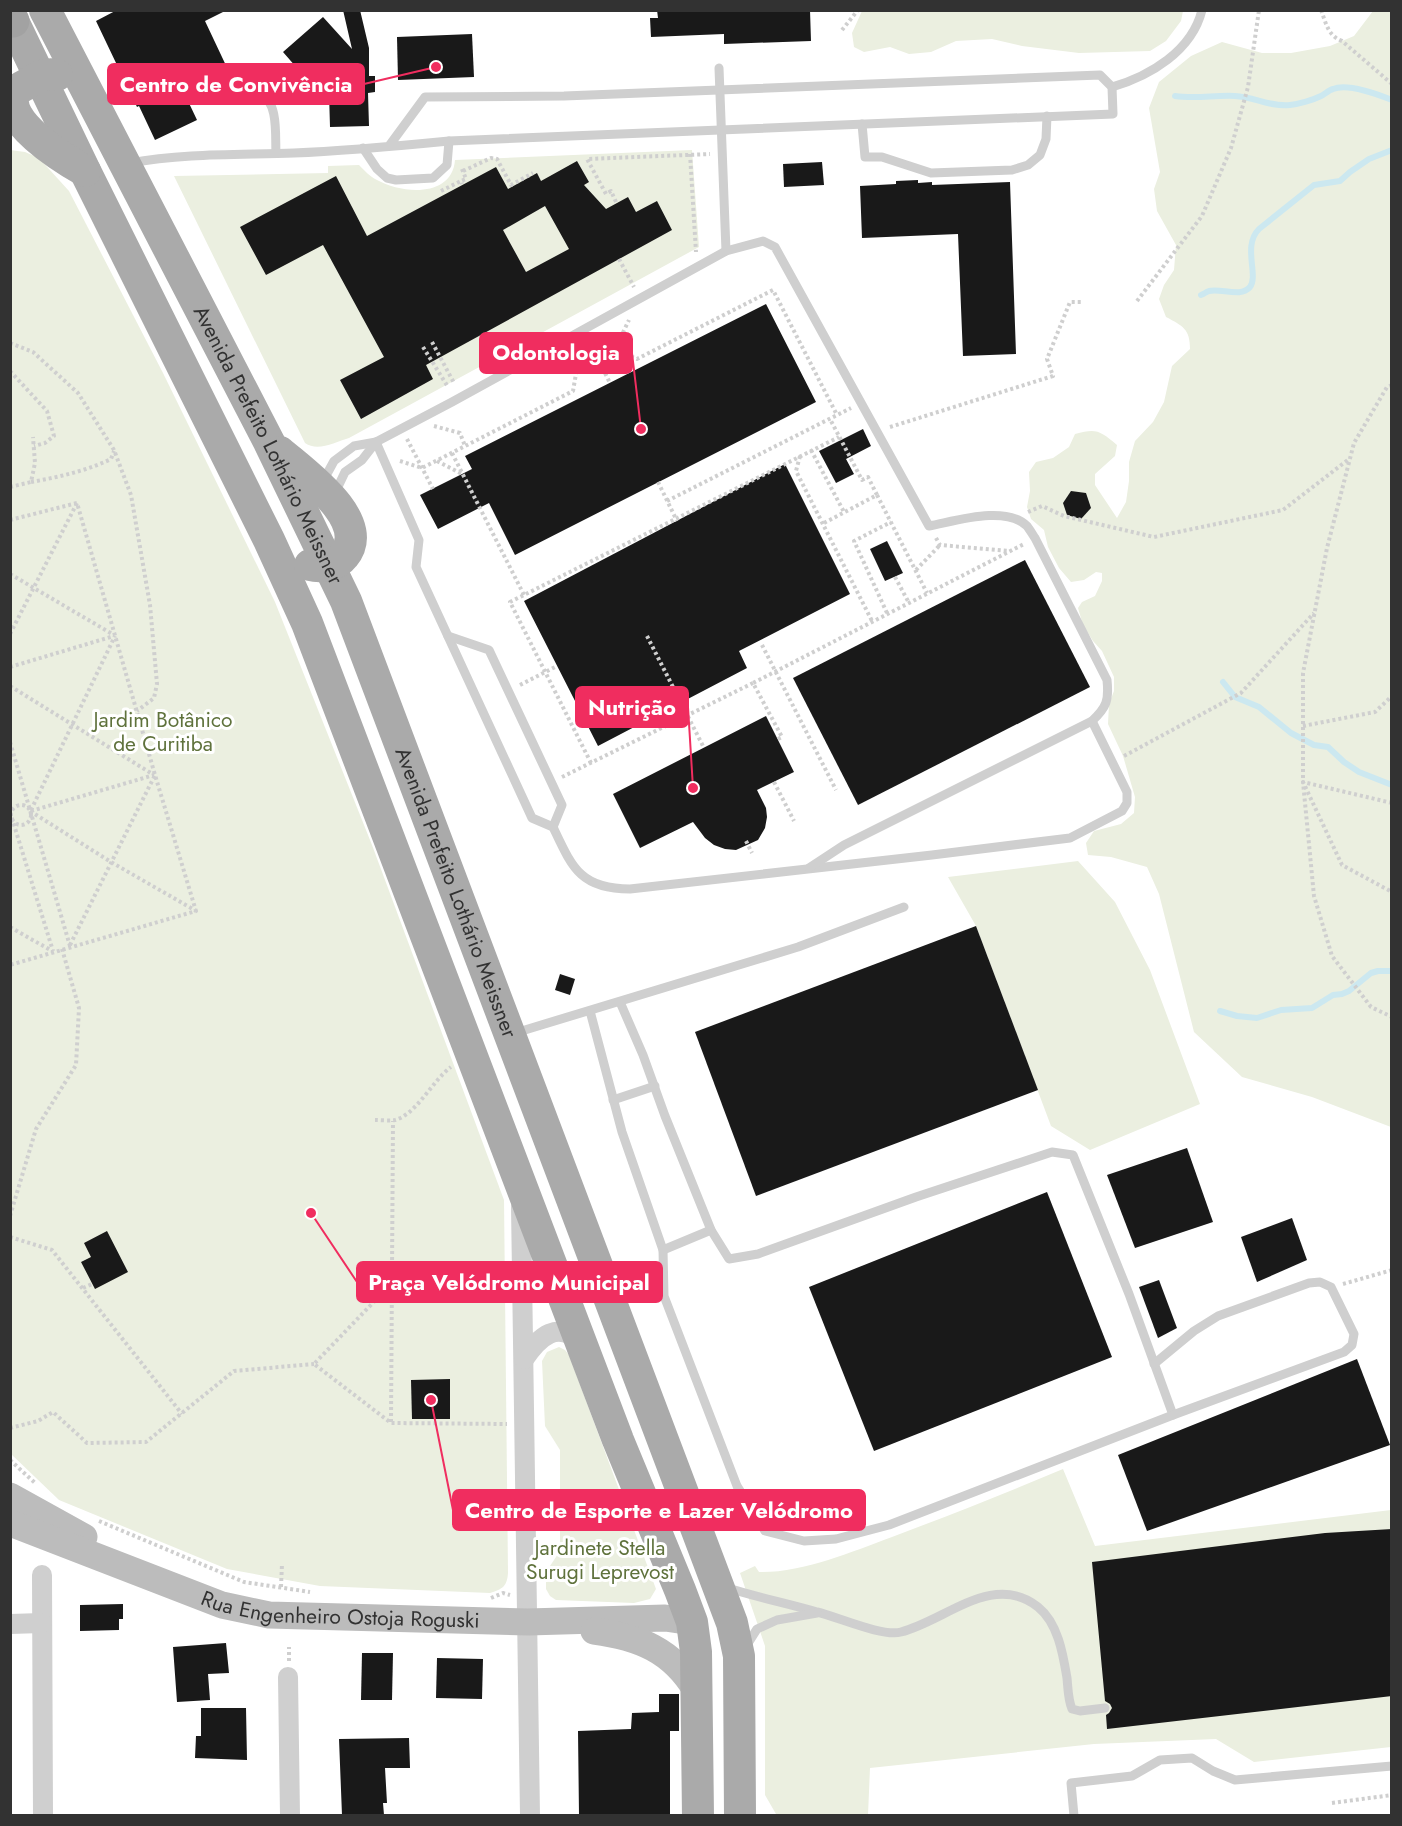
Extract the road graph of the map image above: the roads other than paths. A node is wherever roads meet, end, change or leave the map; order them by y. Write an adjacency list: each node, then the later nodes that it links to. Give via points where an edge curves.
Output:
1 (45, 10): 9 (main road, Avenida Prefeito Lothário Meissner)
2 (1202, 10): 6 (lane, via 1185,44 1166,61)
3 (11, 21): 5 (main road, Avenida Prefeito Lothário Meissner)
4 (719, 68): 7 (lane)
5 (38, 76): 9 (main road, via 64,77); 10 (main road, via 14,92); 19 (main road, Avenida Prefeito Lothário Meissner)
6 (1112, 87): 7 (lane, via 1100,75); 11 (lane, via 1113,114)
7 (720, 90): 13 (lane); 15 (lane, via 425,97)
8 (226, 96): 17 (lane, via 265,97 274,115)
9 (93, 102): 18 (main road, Avenida Prefeito Lothário Meissner)
10 (11, 114): 19 (main road, via 42,145)
11 (1047, 116): 12 (lane); 12 (lane, via 1046,139 1040,155 1012,171 931,173 882,157 865,157)
12 (862, 124): 13 (lane)
13 (721, 130): 14 (lane); 20 (lane)
14 (449, 141): 15 (lane); 16 (lane, via 447,165 433,178 387,178)
15 (389, 146): 16 (lane)
16 (363, 148): 17 (lane)
17 (276, 153): 18 (lane, via 166,157)
18 (125, 164): 21 (main road, Avenida Prefeito Lothário Meissner)
19 (85, 171): 24 (main road, Avenida Prefeito Lothário Meissner)
20 (726, 251): 22 (lane); 27 (lane, via 763,242 775,247 929,526 1000,514 1027,526 1107,680 1109,695 1103,711)
21 (269, 442): 23 (main road); 25 (main road, Avenida Prefeito Lothário Meissner)
22 (376, 442): 23 (lane); 23 (lane, via 354,447 334,461); 26 (lane, via 419,540 416,567)
23 (326, 493): 25 (main road, via 350,527 351,546 342,559)
24 (269, 540): 25 (main road, via 298,561); 34 (main road, Avenida Prefeito Lothário Meissner, via 318,647)
25 (330, 565): 31 (main road, Avenida Prefeito Lothário Meissner)
26 (448, 636): 28 (lane, via 532,818); 28 (lane, via 489,651 562,806)
27 (1092, 721): 29 (lane, via 844,845); 29 (lane, via 1126,792 1127,803 1122,811 1070,837)
28 (553, 827): 29 (lane, via 570,863 586,880 608,889)
29 (809, 868)
30 (904, 907): 32 (lane, via 798,947)
31 (497, 1000): 34 (main road); 35 (main road, Avenida Prefeito Lothário Meissner)
32 (620, 1002): 33 (lane); 36 (lane)
33 (590, 1011): 35 (lane); 37 (lane)
34 (456, 1014): 38 (main road, Avenida Prefeito Lothário Meissner)
35 (510, 1034): 45 (main road, Avenida Prefeito Lothário Meissner)
36 (655, 1086): 37 (lane); 39 (lane)
37 (613, 1100): 40 (lane)
38 (521, 1184): 41 (main road, Avenida Prefeito Lothário Meissner); 42 (street)
39 (711, 1230): 40 (lane); 43 (lane, via 729,1258 758,1254 1052,1152 1073,1155)
40 (663, 1250): 44 (lane, via 664,1296 737,1486 765,1531 804,1541 836,1539 889,1525)
41 (582, 1344): 42 (street, via 563,1332 548,1334 536,1342); 46 (main road, Avenida Prefeito Lothário Meissner)
42 (524, 1359): 53 (street)
43 (1154, 1364): 44 (lane); 44 (lane, via 1218,1316 1309,1283 1332,1287 1354,1334 1352,1345 1344,1352)
44 (1173, 1415)
45 (658, 1425): 46 (main road); 51 (main road, Avenida Prefeito Lothário Meissner)
46 (618, 1440): 54 (main road, Avenida Prefeito Lothário Meissner)
47 (10, 1496): 50 (main road, Rua Engenheiro Ostoja Roguski)
48 (10, 1523): 50 (main road, Rua Engenheiro Ostoja Roguski)
49 (42, 1575): 55 (street)
50 (158, 1579): 53 (main road, Rua Engenheiro Ostoja Roguski, via 222,1605 269,1615)
51 (718, 1584): 52 (lane); 57 (main road, Avenida Prefeito Lothário Meissner)
52 (819, 1612): 57 (lane, via 777,1620 757,1629); 60 (lane, via 899,1633 987,1595 1026,1600 1053,1625 1062,1650 1072,1709)
53 (528, 1622): 54 (main road, Rua Engenheiro Ostoja Roguski, via 665,1618); 59 (main road, Rua Engenheiro Ostoja Roguski, via 615,1634 647,1644 674,1661); 64 (street)
54 (692, 1622): 57 (main road, via 723,1638); 59 (main road, Avenida Prefeito Lothário Meissner)
55 (42, 1623): 56 (street); 62 (street)
56 (10, 1624)
57 (740, 1656): 66 (main road, Avenida Prefeito Lothário Meissner)
58 (288, 1677): 63 (street)
59 (696, 1690): 65 (main road, Avenida Prefeito Lothário Meissner)
60 (1105, 1708)
61 (1392, 1766): 67 (lane, via 1235,1780 1192,1758 1160,1760 1132,1776 1071,1783)
62 (43, 1815)
63 (290, 1815)
64 (530, 1815)
65 (698, 1815)
66 (740, 1815)
67 (1074, 1815)

